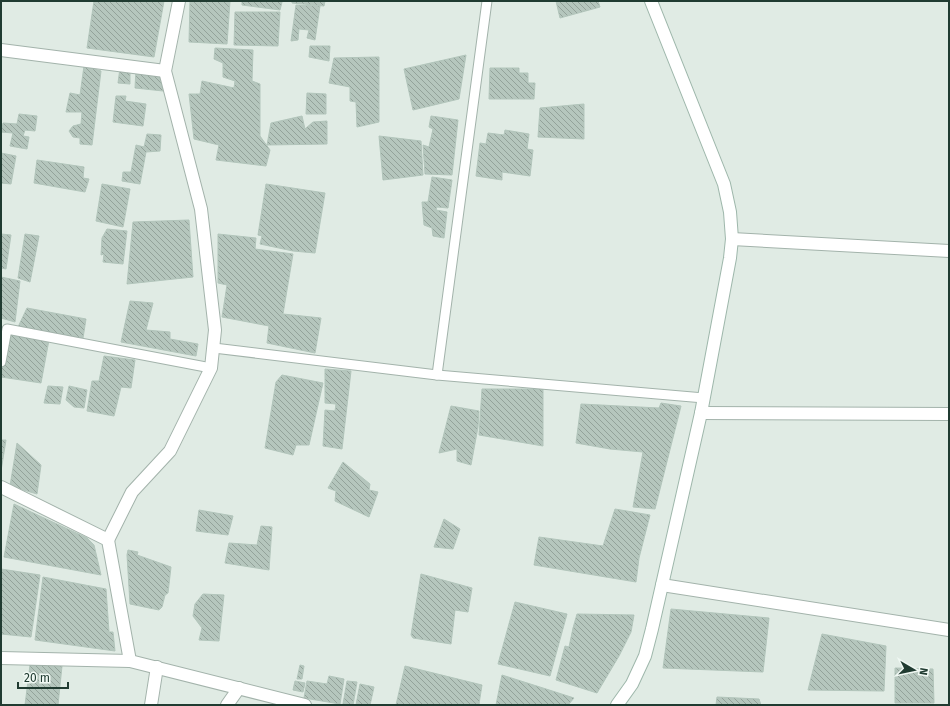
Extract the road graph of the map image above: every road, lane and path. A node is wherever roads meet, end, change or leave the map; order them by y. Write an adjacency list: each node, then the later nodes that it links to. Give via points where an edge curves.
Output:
1 (179, 1): 5 (street)
2 (487, 1): 11 (lane)
3 (651, 1): 6 (street, via 724,184)
4 (1, 50): 5 (street)
5 (165, 70): 8 (street, via 202,209 216,330)
6 (732, 240): 7 (street); 12 (street)
7 (949, 250)
8 (214, 348): 10 (street); 11 (lane)
9 (1, 362): 10 (lane, via 7,329)
10 (211, 368): 16 (street, via 170,451 132,492)
11 (437, 375): 12 (lane)
12 (704, 398): 13 (street)
13 (701, 413): 14 (street); 17 (street)
14 (949, 414)
15 (1, 486): 16 (street)
16 (108, 540): 20 (street)
17 (662, 585): 18 (street); 26 (street, via 645,656 632,684)
18 (949, 630)
19 (1, 658): 20 (street)
20 (130, 661): 21 (street)
21 (157, 667): 22 (street); 23 (street)
22 (239, 688): 24 (street); 25 (street)
23 (150, 705)
24 (227, 705)
25 (305, 705)
26 (617, 705)

